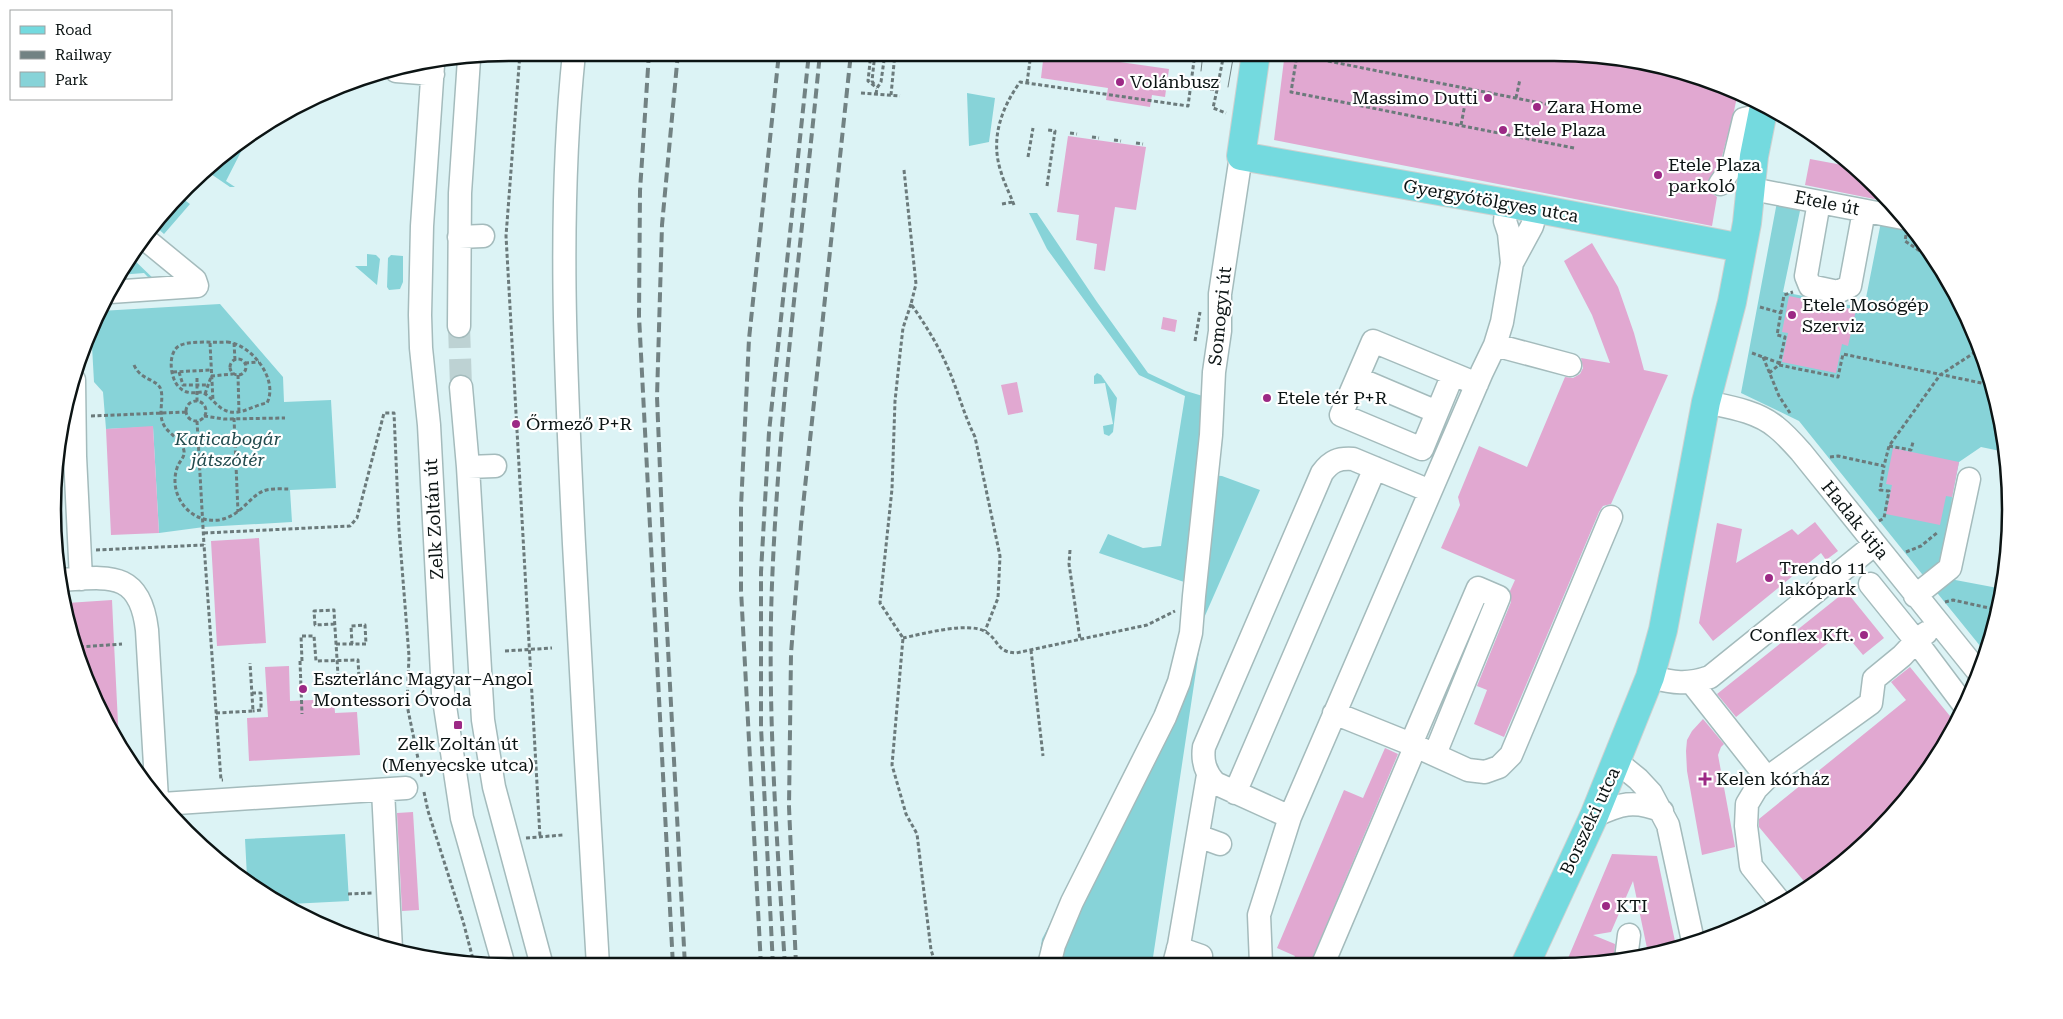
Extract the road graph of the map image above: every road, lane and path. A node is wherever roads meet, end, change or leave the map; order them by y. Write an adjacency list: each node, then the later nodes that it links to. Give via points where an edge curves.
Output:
1 (519, 61): 146 (path, via 506,236)
2 (573, 61): 191 (street, via 565,179 564,314)
3 (870, 61): 18 (path, via 868,81)
4 (874, 61): 18 (path, via 872,81)
5 (884, 61): 18 (path)
6 (894, 61): 23 (path)
7 (1030, 61): 16 (path)
8 (1195, 61): 17 (path)
9 (1222, 61): 20 (path)
10 (1255, 61): 42 (main road, Somogyi út)
11 (1296, 61): 30 (path, via 1291,92)
12 (1328, 61): 19 (path)
13 (469, 63): 56 (street)
14 (433, 70): 189 (street, Zelk Zoltán út, via 422,226 420,315 443,693 462,818)
15 (1520, 79): 25 (path)
16 (1027, 83): 17 (path, via 1188,106); 50 (path, via 1020,82 1007,101 998,129 997,159 1014,204)
17 (1191, 86): 20 (path)
18 (877, 88): 22 (path)
19 (1468, 88): 25 (path); 30 (path)
20 (1217, 90): 29 (path, via 1213,108)
21 (861, 93): 22 (path)
22 (876, 94): 23 (path)
23 (891, 96): 24 (path)
24 (900, 96)
25 (1516, 98): 26 (path)
26 (1581, 111)
27 (1761, 112): 45 (street, via 1744,119 1733,165)
28 (1763, 113): 47 (main road, via 1754,156)
29 (1230, 114)
30 (1461, 126): 41 (path)
31 (1033, 128): 43 (path)
32 (1048, 130): 46 (path, via 1055,131)
33 (1070, 133): 34 (path)
34 (1077, 134)
35 (1092, 137): 36 (path)
36 (1099, 138)
37 (1114, 140): 38 (path)
38 (1121, 141)
39 (1136, 143): 40 (path)
40 (1143, 144)
41 (1574, 148)
42 (1241, 156): 49 (main road, Gyergyótölgyes utca); 132 (street, Somogyi út, via 1220,294 1220,331)
43 (1028, 157)
44 (904, 170): 63 (path, via 916,284)
45 (1720, 184)
46 (1047, 186)
47 (1752, 189): 48 (street, Etele út); 58 (main road)
48 (1819, 202): 52 (street, Etele út); 61 (street, via 1806,276)
49 (1507, 203): 51 (main road, Gyergyótölgyes utca); 60 (street, via 1505,221)
50 (1002, 204)
51 (1538, 209): 58 (main road, Gyergyótölgyes utca); 60 (street)
52 (1864, 211): 53 (street, Etele út); 61 (street, via 1850,286 1838,292)
53 (1899, 224)
54 (1905, 232): 59 (path, via 1905,241)
55 (484, 236): 56 (street)
56 (458, 237): 66 (street)
57 (150, 243): 62 (street, via 196,280 197,286)
58 (1742, 248): 99 (main road, via 1732,302)
59 (1919, 250)
60 (1512, 263): 69 (street)
61 (1810, 286): 65 (path, via 1784,295)
62 (118, 291)
63 (911, 304): 137 (path, via 948,368 980,454 1000,556 998,598); 138 (path, via 903,328 895,401 892,489 880,603)
64 (1760, 307): 65 (path)
65 (1781, 313): 76 (path, via 1777,335 1785,337)
66 (459, 326)
67 (210, 343): 68 (path); 79 (path); 80 (path, via 177,347 172,355)
68 (234, 343): 73 (path); 74 (path)
69 (1495, 345): 78 (street); 90 (street)
70 (1752, 353): 72 (path)
71 (1974, 353): 85 (path)
72 (1763, 357): 76 (path); 82 (path)
73 (235, 360): 75 (path); 83 (path, via 230,366)
74 (259, 362): 75 (path); 103 (path, via 269,383 268,401)
75 (245, 363): 83 (path, via 245,371)
76 (1779, 364): 82 (path); 85 (path, via 1838,377 1843,354)
77 (134, 365): 102 (path, via 141,376 159,386)
78 (1570, 365)
79 (211, 370): 81 (path); 86 (path)
80 (173, 372): 81 (path); 94 (path, via 178,387)
81 (179, 372): 92 (path, via 183,386)
82 (1769, 373): 105 (path)
83 (236, 374): 86 (path); 103 (path)
84 (1453, 374): 88 (street, via 1373,341); 90 (street); 101 (street)
85 (1940, 375): 89 (path); 111 (path)
86 (211, 376): 91 (path); 97 (path)
87 (197, 378): 92 (path)
88 (1357, 378): 101 (street); 101 (street, via 1341,415 1422,449)
89 (1983, 383)
90 (1477, 384): 120 (street)
91 (207, 385): 92 (path); 95 (path)
92 (197, 386): 94 (path)
93 (461, 386): 116 (street)
94 (197, 392): 95 (path); 98 (path)
95 (205, 394): 97 (path)
96 (75, 401): 106 (street)
97 (213, 401): 103 (path, via 225,410)
98 (197, 402): 100 (path, via 189,405); 104 (path, via 204,406)
99 (1706, 402): 126 (street, Hadak útja, via 1740,410 1775,426); 152 (main road, Borszéki utca, via 1663,630)
100 (186, 412): 102 (path); 109 (path, via 189,418)
101 (1437, 412)
102 (161, 413): 106 (path); 123 (path, via 164,425 184,451 176,474 178,494 192,515)
103 (239, 413)
104 (204, 416): 107 (path); 109 (path)
105 (1792, 416)
106 (76, 418): 112 (street)
107 (234, 418): 108 (path); 121 (path)
108 (285, 418)
109 (197, 421): 123 (path)
110 (1913, 442): 111 (path, via 1911,450)
111 (1889, 446): 115 (path)
112 (67, 457): 129 (street)
113 (1827, 458): 115 (path, via 1838,456)
114 (495, 466): 116 (street)
115 (1884, 466): 126 (path, via 1880,490 1888,492)
116 (468, 467): 190 (street, via 483,720 494,787)
117 (1375, 468): 120 (street); 165 (street, via 1353,459 1340,458 1329,463 1322,473 1204,746); 171 (street)
118 (1969, 479): 124 (street)
119 (290, 489): 121 (path, via 262,492)
120 (1430, 491): 158 (street)
121 (238, 512): 123 (path, via 219,520)
122 (1611, 517): 160 (street, via 1511,755 1499,767 1485,772 1468,770)
123 (204, 520): 125 (path)
124 (1960, 525): 126 (path, via 1942,528 1921,546); 133 (street, via 1950,568)
125 (204, 533): 127 (path); 164 (path, via 350,526 356,518 384,413 394,413 399,529 410,656 407,705)
126 (1879, 542): 133 (street, Hadak útja); 153 (street, via 1710,677)
127 (204, 545): 129 (path); 157 (path)
128 (1070, 550): 139 (path, via 1069,564)
129 (80, 551): 130 (street)
130 (70, 579): 168 (street, via 104,577 126,584 135,592 145,612)
131 (1870, 584): 140 (street)
132 (1195, 588): 139 (path, via 1180,609 1147,625); 193 (street, Somogyi út, via 1191,633 1179,682 1165,717 1072,902)
133 (1915, 596): 135 (street, Hadak útja)
134 (1990, 608): 135 (path, via 1953,600)
135 (1939, 614): 140 (street); 151 (street, Hadak útja)
136 (335, 624): 136 (path, via 334,610 314,611 315,625); 142 (path)
137 (985, 631): 138 (path, via 960,628); 147 (path, via 1007,653)
138 (902, 638): 192 (path, via 892,764 906,814 917,834)
139 (1080, 639): 147 (path)
140 (1916, 641): 155 (street); 166 (street, via 1874,679 1871,703)
141 (122, 644): 144 (path)
142 (336, 644): 143 (path); 149 (path)
143 (352, 644): 143 (path, via 366,644 365,625 351,626)
144 (83, 646)
145 (552, 648): 146 (path)
146 (529, 649): 148 (path); 178 (path)
147 (1031, 650): 161 (path)
148 (505, 651)
149 (337, 660): 149 (path, via 358,660 359,676 338,677); 159 (path, via 316,661 314,636 301,636)
150 (250, 663): 154 (path)
151 (1974, 665)
152 (1650, 677): 153 (street); 162 (main road, Borszéki utca)
153 (1692, 683): 166 (street)
154 (252, 693): 156 (path); 156 (path, via 261,693 261,710)
155 (1960, 700)
156 (253, 711): 157 (path)
157 (216, 713): 167 (path)
158 (1334, 713): 160 (street); 175 (street)
159 (302, 714)
160 (1421, 748): 160 (street, via 1478,588 1499,598); 195 (street)
161 (1043, 756)
162 (1617, 762): 173 (street, via 1638,779); 174 (main road, Borszéki utca)
163 (442, 763): 164 (path)
164 (420, 767): 186 (path, via 428,811)
165 (1208, 776): 171 (street); 177 (street)
166 (1767, 778): 181 (street, via 1747,804 1746,826 1751,866)
167 (221, 780)
168 (157, 786)
169 (406, 788): 170 (street)
170 (383, 790): 172 (street); 184 (street)
171 (1235, 793): 175 (street)
172 (171, 803)
173 (1662, 811): 174 (street, via 1635,803 1620,805); 183 (street, via 1668,825)
174 (1594, 816): 196 (main road, Borszéki utca)
175 (1290, 817): 194 (street, via 1259,915)
176 (563, 835): 178 (path)
177 (1198, 836): 180 (street); 187 (street)
178 (540, 837): 179 (path)
179 (525, 838)
180 (1220, 844)
181 (1777, 898)
182 (1629, 935): 185 (street)
183 (1692, 936)
184 (390, 941)
185 (1627, 951)
186 (472, 956)
187 (1176, 956): 188 (street)
188 (1201, 956)
189 (502, 958)
190 (540, 958)
191 (598, 958)
192 (934, 958)
193 (1051, 958)
194 (1260, 958)
195 (1326, 958)
196 (1528, 958)

